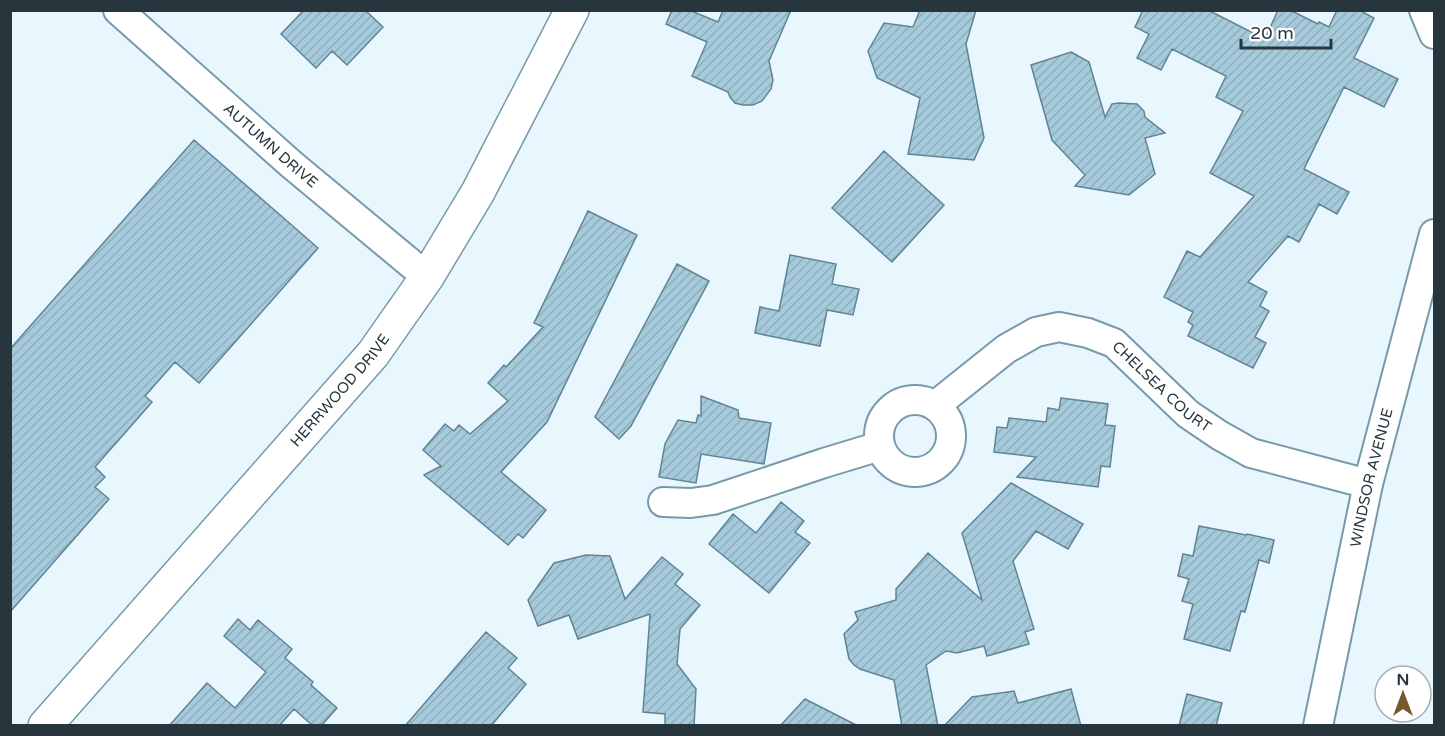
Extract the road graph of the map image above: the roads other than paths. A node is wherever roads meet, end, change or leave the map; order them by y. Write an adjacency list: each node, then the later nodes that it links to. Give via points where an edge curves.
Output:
1 (118, 10): 6 (street, AUTUMN DRIVE, via 291,164)
2 (572, 10): 6 (street, HERRWOOD DRIVE, via 478,192)
3 (1424, 10): 4 (street)
4 (1434, 34)
5 (1434, 234): 9 (street, WINDSOR AVENUE)
6 (427, 277): 11 (street, HERRWOOD DRIVE, via 372,354)
7 (936, 405): 8 (street, via 911,399 899,403 881,421); 8 (street, via 951,425 952,438 942,461 932,469 907,471 895,466); 9 (street, CHELSEA COURT, via 1006,349 1036,332 1059,327 1114,343 1188,414 1251,453)
8 (880, 446): 10 (street, via 713,500)
9 (1368, 484): 12 (street, WINDSOR AVENUE)
10 (663, 502)
11 (45, 726)
12 (1318, 726)

